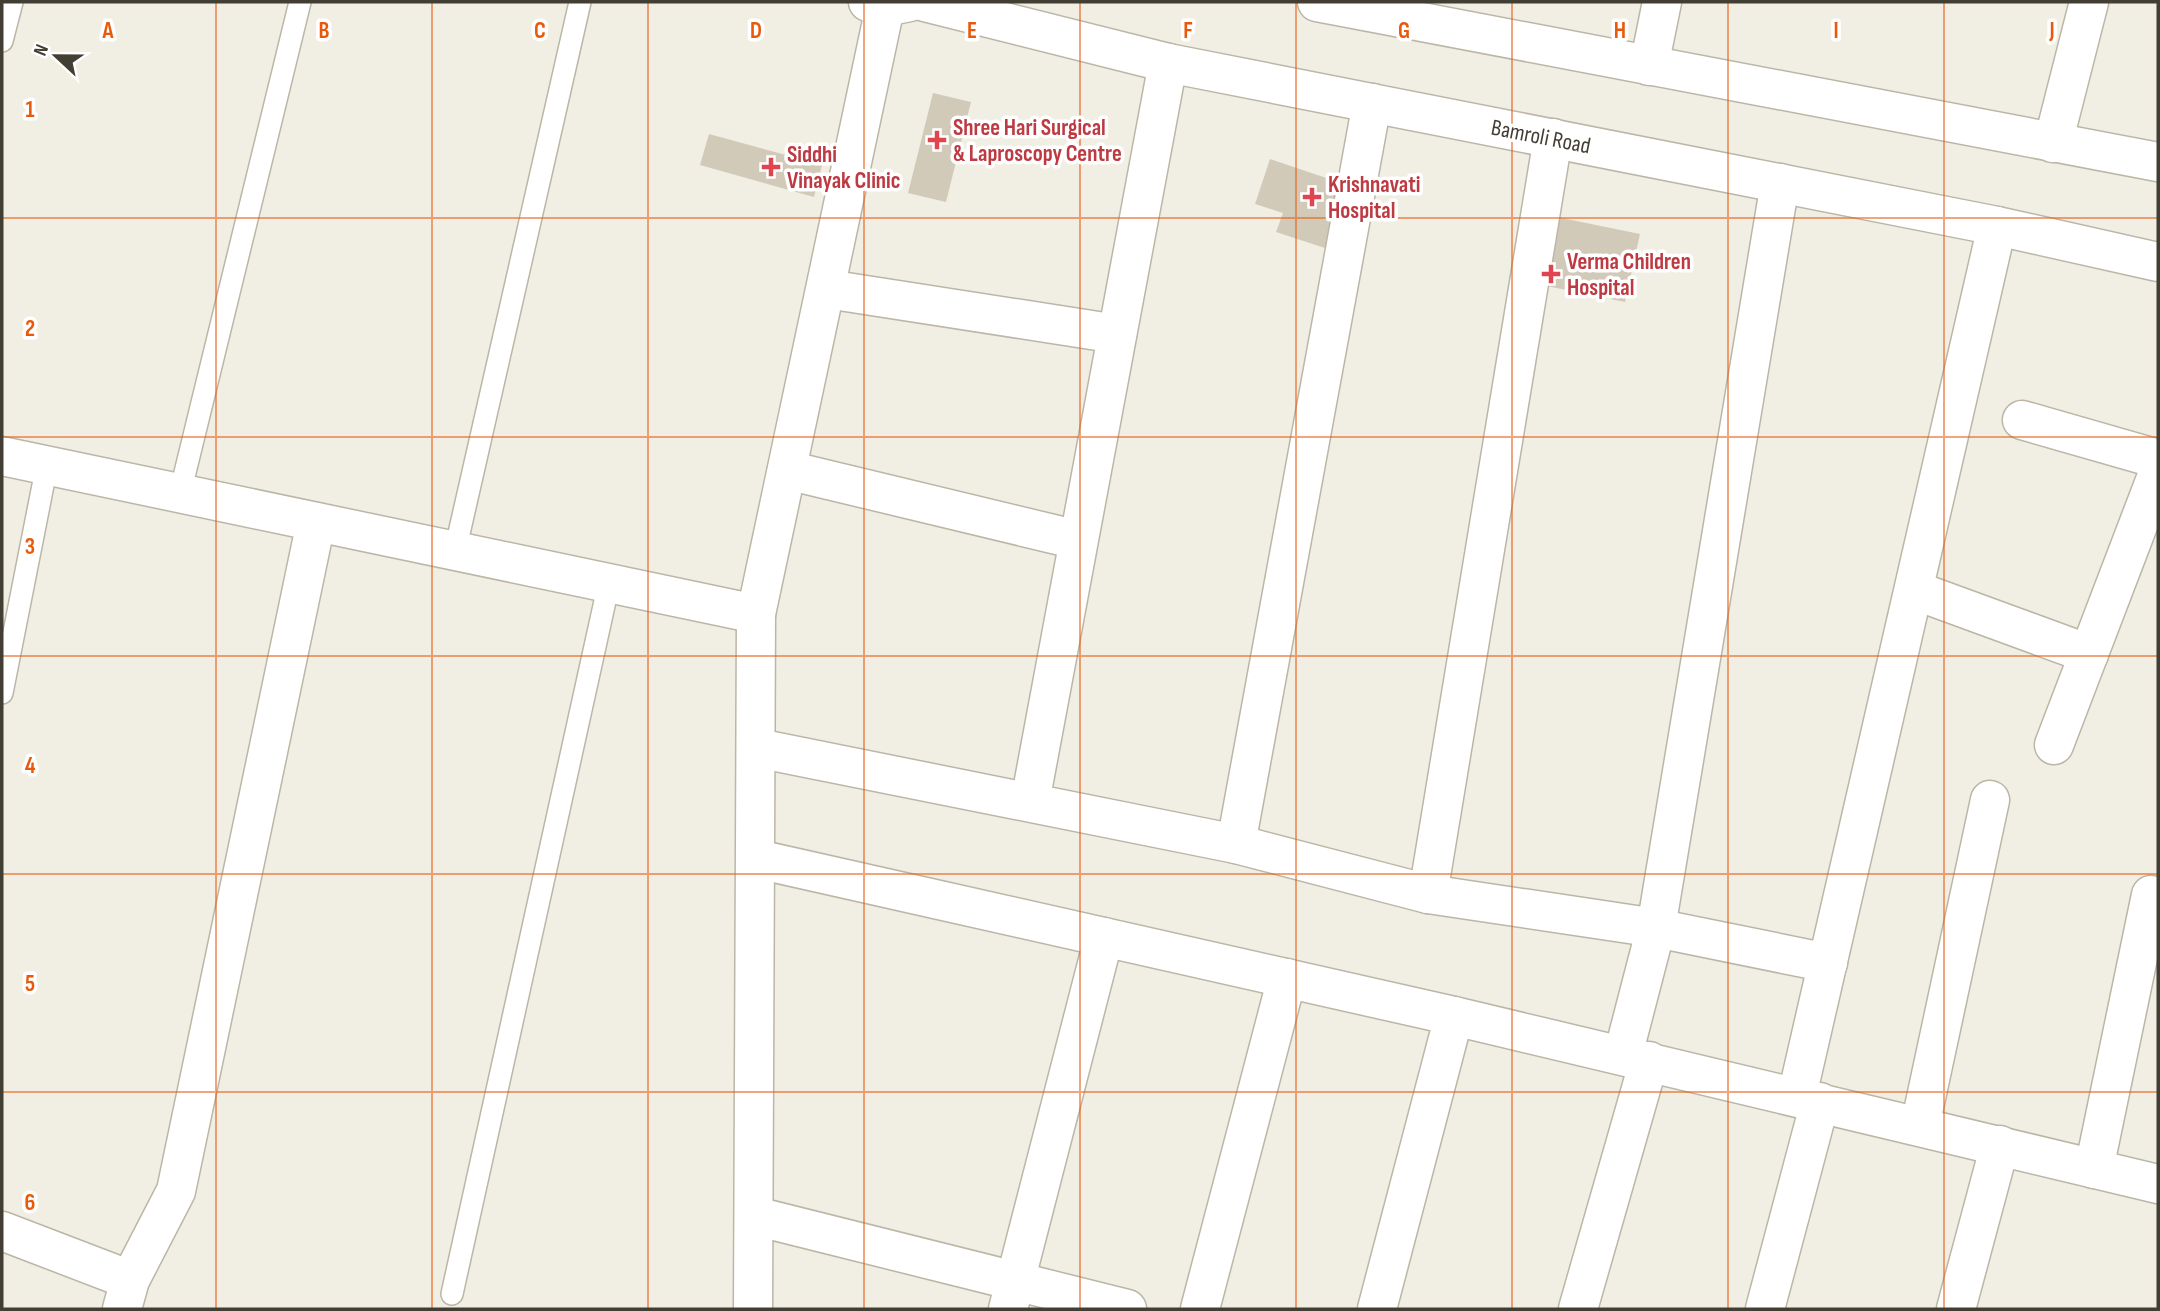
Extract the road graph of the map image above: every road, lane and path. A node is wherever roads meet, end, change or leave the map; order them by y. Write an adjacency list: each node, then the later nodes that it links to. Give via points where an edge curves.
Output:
1 (12, 2): 9 (lane)
2 (300, 2): 27 (lane)
3 (580, 2): 30 (lane)
4 (925, 2): 10 (street, Bamroli Road)
5 (1317, 2): 11 (street)
6 (1662, 2): 11 (street)
7 (2089, 2): 14 (street)
8 (888, 3): 19 (street)
9 (2, 41)
10 (1168, 63): 12 (street, Bamroli Road); 20 (street)
11 (1649, 66): 14 (street)
12 (1372, 103): 13 (street, Bamroli Road); 40 (street)
13 (1553, 138): 16 (street, Bamroli Road); 42 (street)
14 (2053, 142): 15 (street)
15 (2158, 162)
16 (1780, 183): 17 (street, Bamroli Road); 44 (street)
17 (1997, 226): 18 (street, Bamroli Road); 32 (street)
18 (2158, 262)
19 (827, 289): 20 (street); 25 (street)
20 (1117, 334): 29 (street)
21 (2022, 420): 23 (street)
22 (2, 456): 24 (street)
23 (2158, 459)
24 (47, 465): 27 (street); 35 (lane)
25 (787, 470): 29 (street); 33 (street)
26 (2158, 473): 34 (street)
27 (180, 493): 28 (street)
28 (316, 522): 30 (street); 58 (street, via 176,1191)
29 (1078, 540): 39 (street)
30 (455, 551): 31 (street)
31 (609, 583): 33 (street); 57 (lane)
32 (1914, 590): 34 (street); 46 (street)
33 (756, 614): 37 (street)
34 (2088, 654): 36 (street)
35 (2, 693)
36 (2054, 746)
37 (757, 748): 39 (street); 41 (street)
38 (1990, 800): 51 (street)
39 (1030, 802): 40 (street)
40 (1236, 844): 42 (street)
41 (757, 859): 45 (street); 55 (street)
42 (1428, 894): 44 (street)
43 (2151, 895): 53 (street)
44 (1656, 928): 46 (street); 49 (street)
45 (1104, 937): 47 (street); 59 (street)
46 (1828, 962): 50 (street)
47 (1287, 978): 48 (street); 62 (street)
48 (1454, 1016): 49 (street); 63 (street)
49 (1636, 1058): 50 (street); 64 (street)
50 (1809, 1099): 51 (street); 65 (street)
51 (1920, 1126): 52 (street)
52 (2000, 1145): 53 (street); 66 (street)
53 (2094, 1169): 54 (street)
54 (2158, 1184)
55 (755, 1216): 59 (street); 60 (street)
56 (2, 1231): 58 (street)
57 (452, 1294)
58 (126, 1295)
59 (1012, 1296): 61 (street)
60 (753, 1309)
61 (1127, 1309)
62 (1200, 1309)
63 (1377, 1309)
64 (1578, 1309)
65 (1765, 1309)
66 (1956, 1309)

